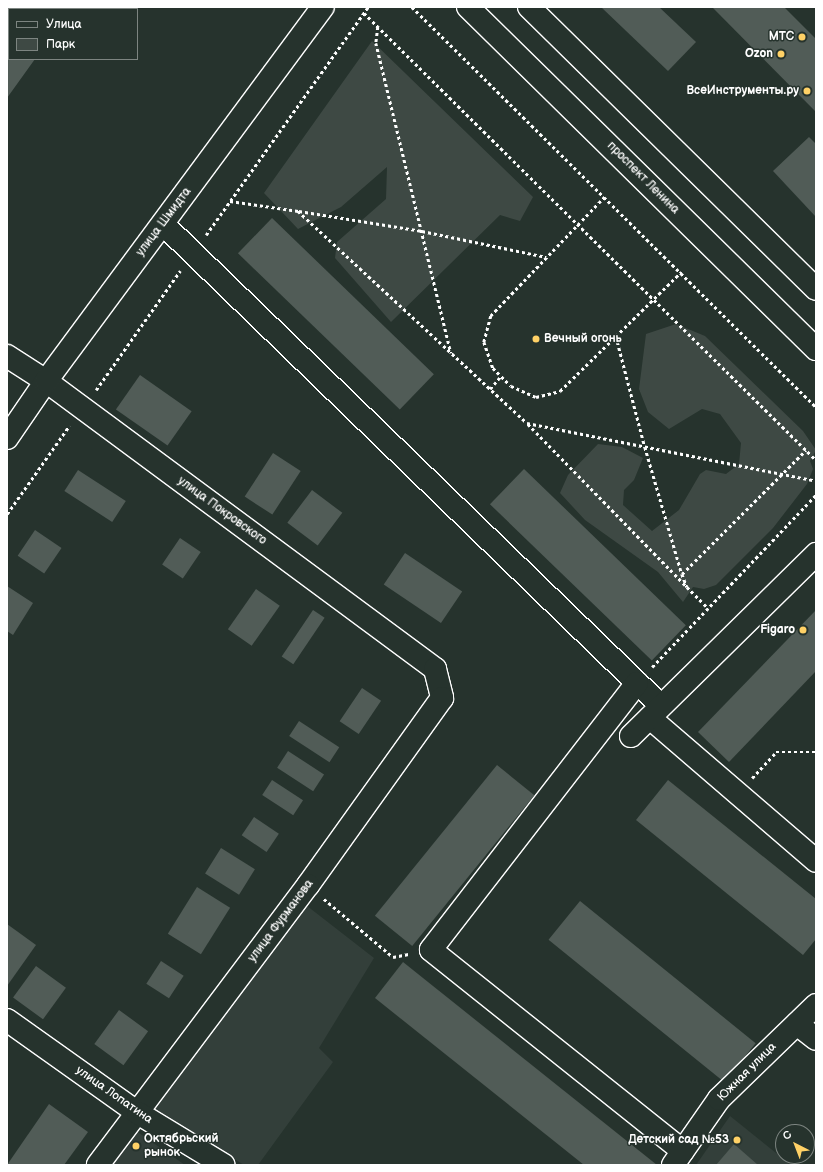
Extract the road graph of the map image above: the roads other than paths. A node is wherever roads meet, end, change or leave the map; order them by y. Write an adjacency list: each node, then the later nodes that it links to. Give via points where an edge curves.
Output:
1 (323, 7): 4 (street, улица Шмидта)
2 (468, 7): 6 (street, проспект Ленина)
3 (529, 7): 5 (street)
4 (163, 224): 8 (street, улица Шмидта); 12 (street)
5 (816, 289)
6 (816, 349)
7 (7, 356): 8 (street, улица Покровского)
8 (46, 381): 9 (street, улица Шмидта); 11 (street, улица Покровского)
9 (7, 438)
10 (816, 554): 13 (street)
11 (435, 669): 20 (street, улица Фурманова, via 442,698 308,885)
12 (637, 683): 13 (street); 21 (street, via 431,950)
13 (656, 712): 14 (street); 15 (street, via 737,794)
14 (631, 736)
15 (816, 861)
16 (816, 1005): 18 (street, Южная улица)
17 (7, 1020): 20 (street, улица Лопатина)
18 (797, 1024): 19 (street); 21 (street, Южная улица, via 719,1099)
19 (816, 1039)
20 (138, 1113): 22 (street, улица Фурманова); 23 (street, улица Лопатина)
21 (678, 1158)
22 (98, 1165)
23 (224, 1165)

